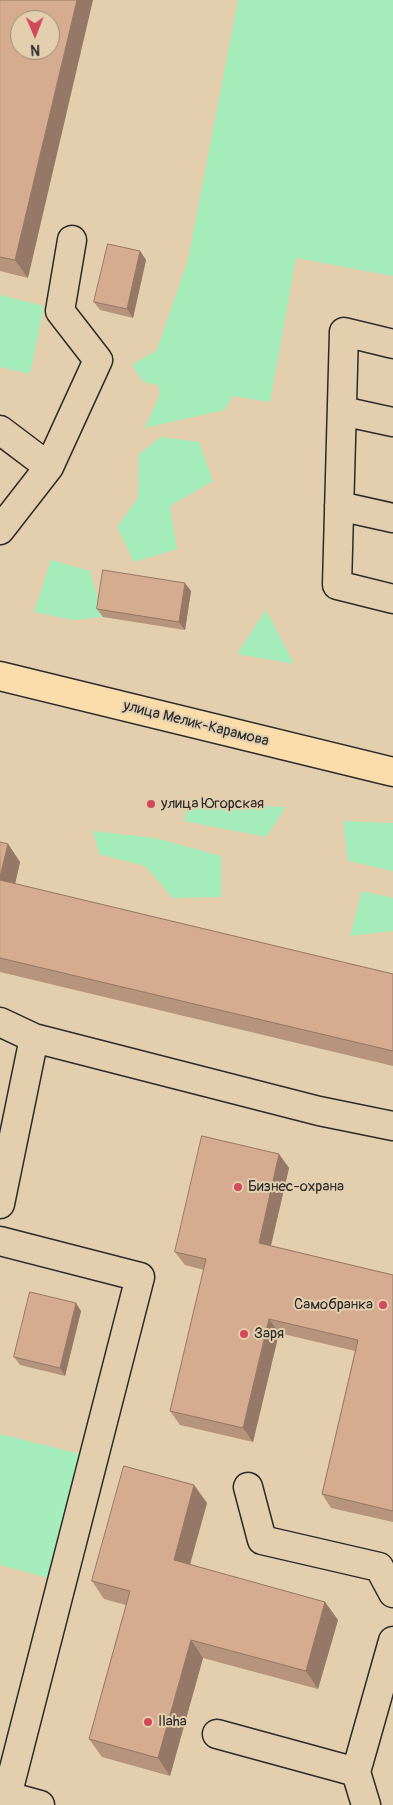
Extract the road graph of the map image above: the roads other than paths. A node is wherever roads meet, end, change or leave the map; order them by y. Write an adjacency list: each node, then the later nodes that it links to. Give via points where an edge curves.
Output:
1 (72, 240): 6 (lane, via 60,311 98,360)
2 (393, 344): 3 (lane, via 344,332)
3 (342, 411): 4 (lane); 7 (lane)
4 (393, 422)
5 (0, 430): 6 (lane)
6 (49, 467): 9 (lane)
7 (339, 506): 8 (lane); 10 (lane, via 336,585)
8 (393, 518)
9 (0, 530)
10 (393, 599)
11 (0, 676): 12 (main road, улица Мелик-Карамова)
12 (393, 772)
13 (0, 1022): 14 (lane)
14 (34, 1038): 15 (lane, via 319,1111); 16 (lane)
15 (393, 1126)
16 (0, 1204)
17 (0, 1241): 23 (lane, via 140,1277)
18 (248, 1487): 19 (lane, via 262,1540 379,1567)
19 (393, 1593)
20 (393, 1641): 22 (lane)
21 (217, 1734): 22 (lane)
22 (356, 1772): 25 (lane)
23 (3, 1795): 24 (lane)
24 (40, 1805)
25 (366, 1805)

